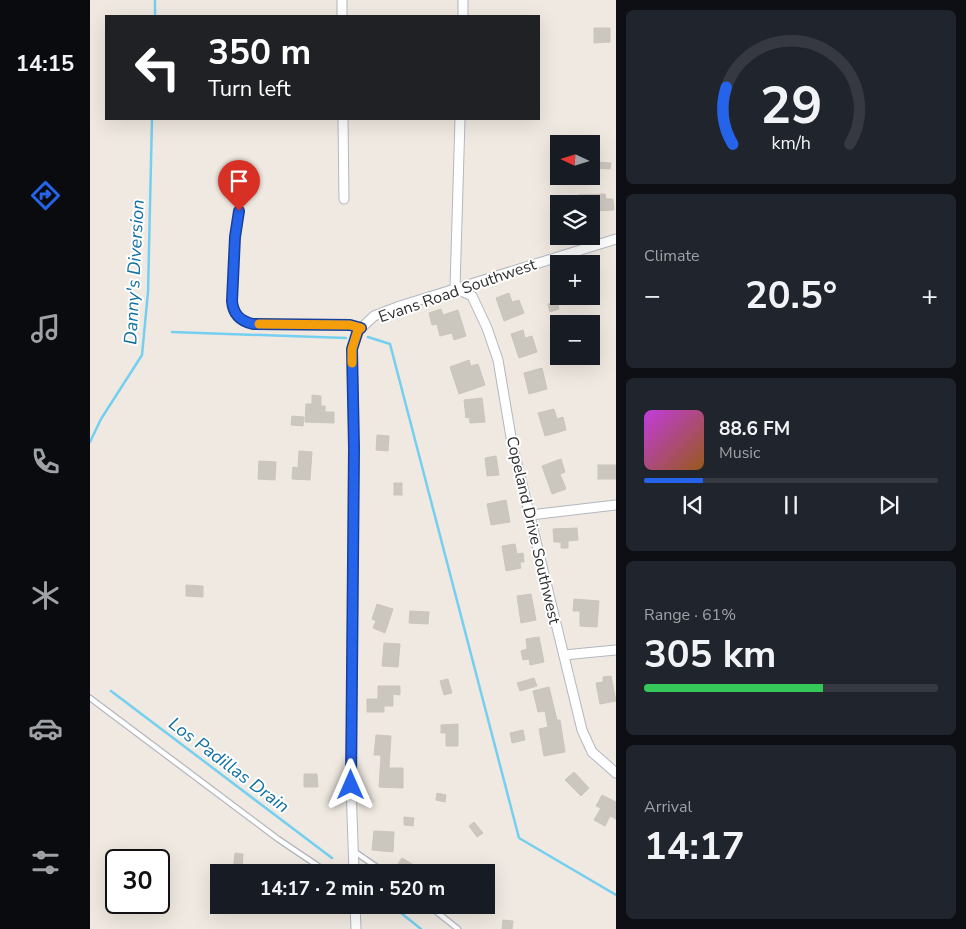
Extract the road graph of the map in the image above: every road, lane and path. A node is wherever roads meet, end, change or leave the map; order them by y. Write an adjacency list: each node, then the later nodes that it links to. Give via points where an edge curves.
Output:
1 (342, 0): 3 (street)
2 (463, 0): 4 (street)
3 (342, 15)
4 (463, 15)
5 (343, 120): 7 (street)
6 (460, 120): 10 (street)
7 (344, 199)
8 (239, 211): 11 (lane, via 232,301 233,311 239,318 253,324 350,325)
9 (616, 238): 10 (street, Evans Road Southwest)
10 (455, 288): 11 (street, Evans Road Southwest, via 374,316); 13 (street, Copeland Drive Southwest, via 472,296 496,352 512,443)
11 (360, 329): 18 (street, via 352,349 351,785)
12 (616, 504): 13 (street)
13 (530, 515): 15 (street, Copeland Drive Southwest)
14 (616, 650): 15 (street)
15 (564, 654): 17 (street, Copeland Drive Southwest, via 582,730 592,752)
16 (90, 698): 19 (lane)
17 (616, 773)
18 (354, 851): 20 (street); 21 (lane)
19 (315, 864)
20 (354, 864)
21 (373, 864)
22 (355, 914): 24 (street)
23 (439, 914): 25 (lane)
24 (356, 929)
25 (458, 929)

